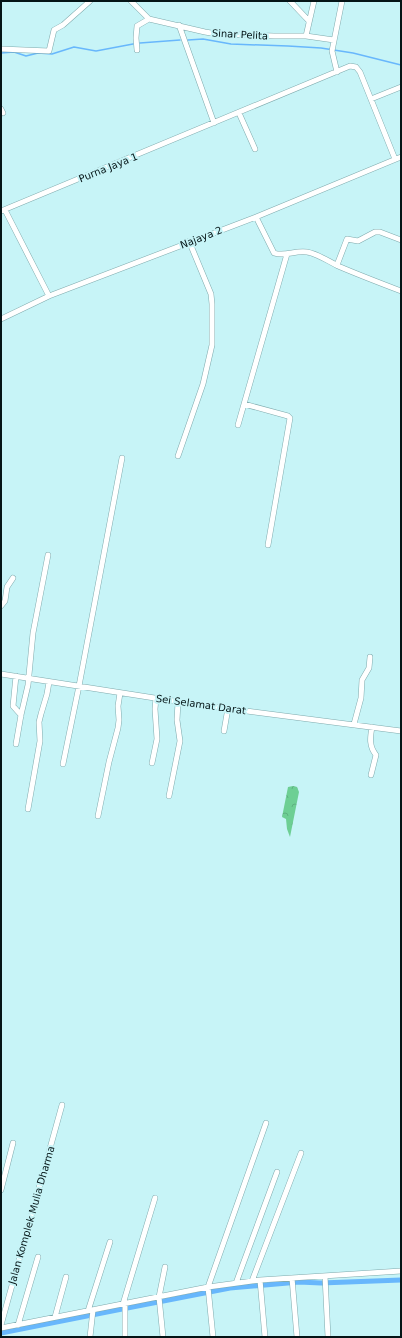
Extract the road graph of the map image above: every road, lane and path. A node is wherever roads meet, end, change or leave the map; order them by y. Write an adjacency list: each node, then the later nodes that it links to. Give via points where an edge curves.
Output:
1 (90, 1): 11 (street, via 54,30 49,51)
2 (131, 1): 6 (street)
3 (290, 1): 7 (street)
4 (314, 1): 7 (street)
5 (342, 1): 10 (street)
6 (149, 19): 8 (street, Sinar Pelita); 12 (street, via 137,26)
7 (310, 21): 9 (street)
8 (179, 26): 9 (street, Sinar Pelita, via 217,34); 17 (street)
9 (306, 36): 10 (street, Sinar Pelita)
10 (334, 41): 13 (street, via 332,51)
11 (1, 49)
12 (137, 50)
13 (336, 72): 15 (street, Purna Jaya 1, via 350,66 356,67); 16 (street, Purna Jaya 1)
14 (401, 87): 15 (street)
15 (371, 99): 20 (street)
16 (239, 113): 17 (street, Purna Jaya 1); 18 (street)
17 (214, 123): 21 (street, Purna Jaya 1)
18 (255, 149)
19 (401, 157): 20 (street, Najaya 2)
20 (395, 159): 22 (street, Najaya 2)
21 (3, 211): 28 (street)
22 (256, 216): 24 (street, Najaya 2); 25 (street, via 271,250 277,254)
23 (401, 240): 26 (street, via 380,232 358,241 347,239)
24 (189, 242): 28 (street, Najaya 2); 32 (street, via 211,294 212,344 203,384)
25 (287, 254): 26 (street, via 305,252); 30 (street)
26 (337, 265): 27 (street)
27 (401, 291)
28 (49, 296): 29 (street, Najaya 2)
29 (1, 318)
30 (244, 404): 31 (street); 34 (street, via 290,418)
31 (238, 425)
32 (178, 456)
33 (122, 458): 43 (street)
34 (268, 545)
35 (48, 555): 41 (street, via 31,641)
36 (14, 578): 37 (street, via 7,587 5,601)
37 (1, 606)
38 (370, 657): 49 (street, via 362,680 361,698)
39 (1, 674): 40 (street, Sei Selamat Darat)
40 (16, 676): 41 (street, Sei Selamat Darat); 48 (street, via 13,706)
41 (28, 678): 42 (street, Sei Selamat Darat); 48 (street)
42 (49, 682): 43 (street, Sei Selamat Darat); 58 (street, via 39,722 40,741)
43 (79, 689): 44 (street, Sei Selamat Darat); 55 (street)
44 (120, 695): 45 (street, Sei Selamat Darat); 59 (street, via 118,728)
45 (156, 700): 46 (street, Sei Selamat Darat); 54 (street, via 157,739)
46 (178, 704): 47 (street, Sei Selamat Darat); 57 (street, via 180,741)
47 (228, 711): 49 (street, Sei Selamat Darat); 51 (street)
48 (21, 715): 53 (street)
49 (354, 724): 50 (street, Sei Selamat Darat)
50 (371, 729): 52 (street, Sei Selamat Darat); 56 (street, via 372,749 376,755)
51 (224, 731)
52 (401, 731)
53 (16, 744)
54 (152, 763)
55 (63, 764)
56 (371, 775)
57 (169, 796)
58 (28, 809)
59 (98, 816)
60 (62, 1105): 82 (street, Jalan Komplek Mulia Dharma)
61 (266, 1123): 77 (street)
62 (13, 1143): 65 (street)
63 (301, 1153): 73 (street)
64 (277, 1172): 75 (street)
65 (1, 1190)
66 (155, 1198): 79 (street)
67 (110, 1242): 80 (street)
68 (38, 1257): 83 (street)
69 (165, 1267): 78 (street)
70 (401, 1271): 72 (street)
71 (66, 1277): 81 (street)
72 (325, 1278): 74 (street); 91 (street)
73 (252, 1281): 75 (street); 76 (street)
74 (292, 1282): 76 (street); 90 (street)
75 (236, 1283): 77 (street)
76 (260, 1284): 89 (street)
77 (209, 1291): 78 (street); 88 (street)
78 (159, 1298): 79 (street); 87 (street)
79 (124, 1305): 80 (street); 86 (street)
80 (91, 1313): 81 (street); 85 (street)
81 (55, 1317): 83 (street)
82 (1, 1325)
83 (18, 1325): 84 (street)
84 (1, 1328)
85 (90, 1337)
86 (125, 1337)
87 (163, 1337)
88 (213, 1337)
89 (265, 1337)
90 (298, 1337)
91 (328, 1337)

